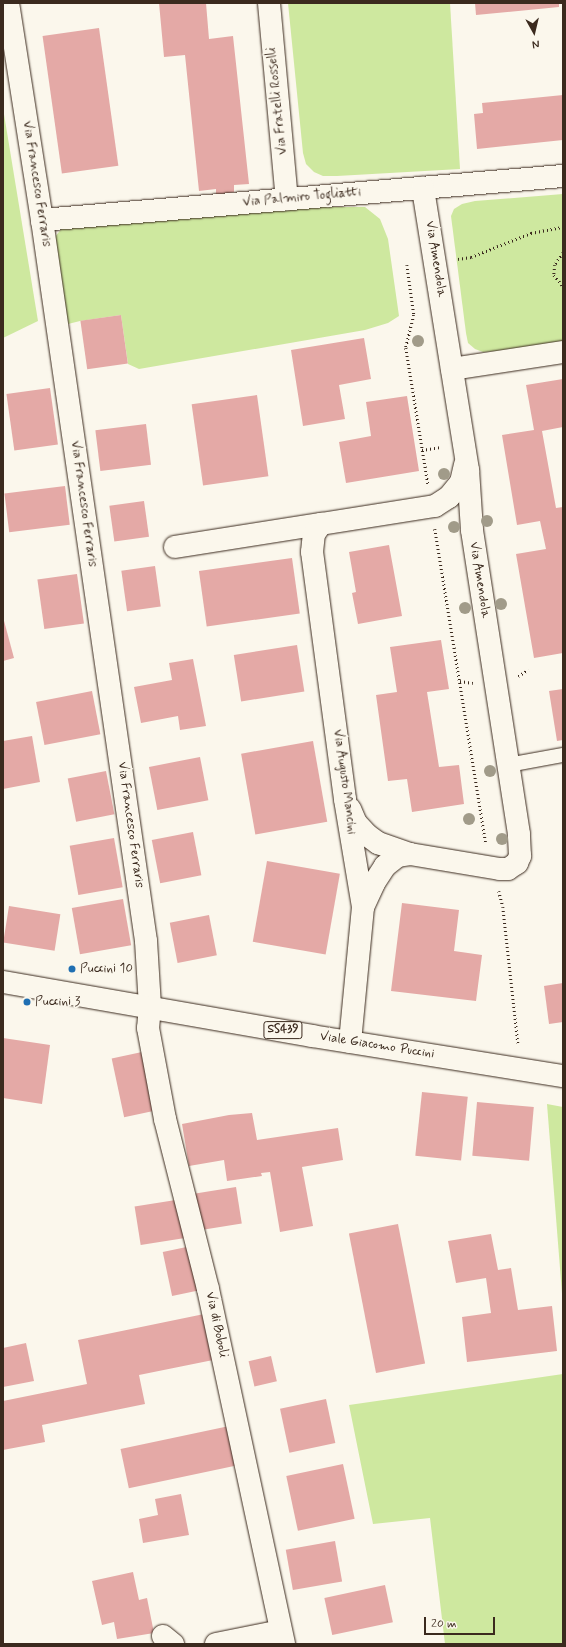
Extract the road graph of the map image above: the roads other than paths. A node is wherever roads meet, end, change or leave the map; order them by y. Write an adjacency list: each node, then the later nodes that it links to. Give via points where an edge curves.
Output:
1 (8, 3): 6 (street, Via Francesco Ferraris)
2 (268, 3): 5 (street, Via Fratelli Rosselli)
3 (563, 176): 4 (street, Via Palmiro Togliatti)
4 (424, 188): 5 (street, Via Palmiro Togliatti); 8 (street, Via Amendola)
5 (287, 198): 6 (street, Via Palmiro Togliatti)
6 (42, 220): 20 (street, Via Francesco Ferraris, via 142,910)
7 (563, 352): 8 (street)
8 (452, 369): 9 (street, Via Amendola)
9 (466, 461): 10 (street, via 461,482 449,497); 12 (street, Via Amendola)
10 (432, 498): 11 (street); 12 (street)
11 (321, 524): 13 (street); 16 (street, Via Augusto Mancini, via 314,534 312,552)
12 (472, 530): 15 (street, Via Amendola)
13 (175, 547)
14 (563, 755): 15 (lane)
15 (508, 765): 17 (street, Via Amendola, via 521,849 517,863 508,869 500,869)
16 (345, 799): 17 (street, Via Amendola, via 356,823 367,835 378,843); 18 (street, Via Augusto Mancini)
17 (410, 854): 18 (street, Via Amendola, via 398,856 385,866)
18 (363, 907): 21 (street, Via Augusto Mancini)
19 (3, 982): 20 (street, Viale Giacomo Puccini / SS439)
20 (150, 1006): 21 (street, Viale Giacomo Puccini / SS439); 23 (street, Via di Boboli, via 148,1028 165,1119 208,1289)
21 (350, 1042): 22 (street, Viale Giacomo Puccini / SS439)
22 (563, 1076)
23 (282, 1637): 24 (street)
24 (216, 1644)

